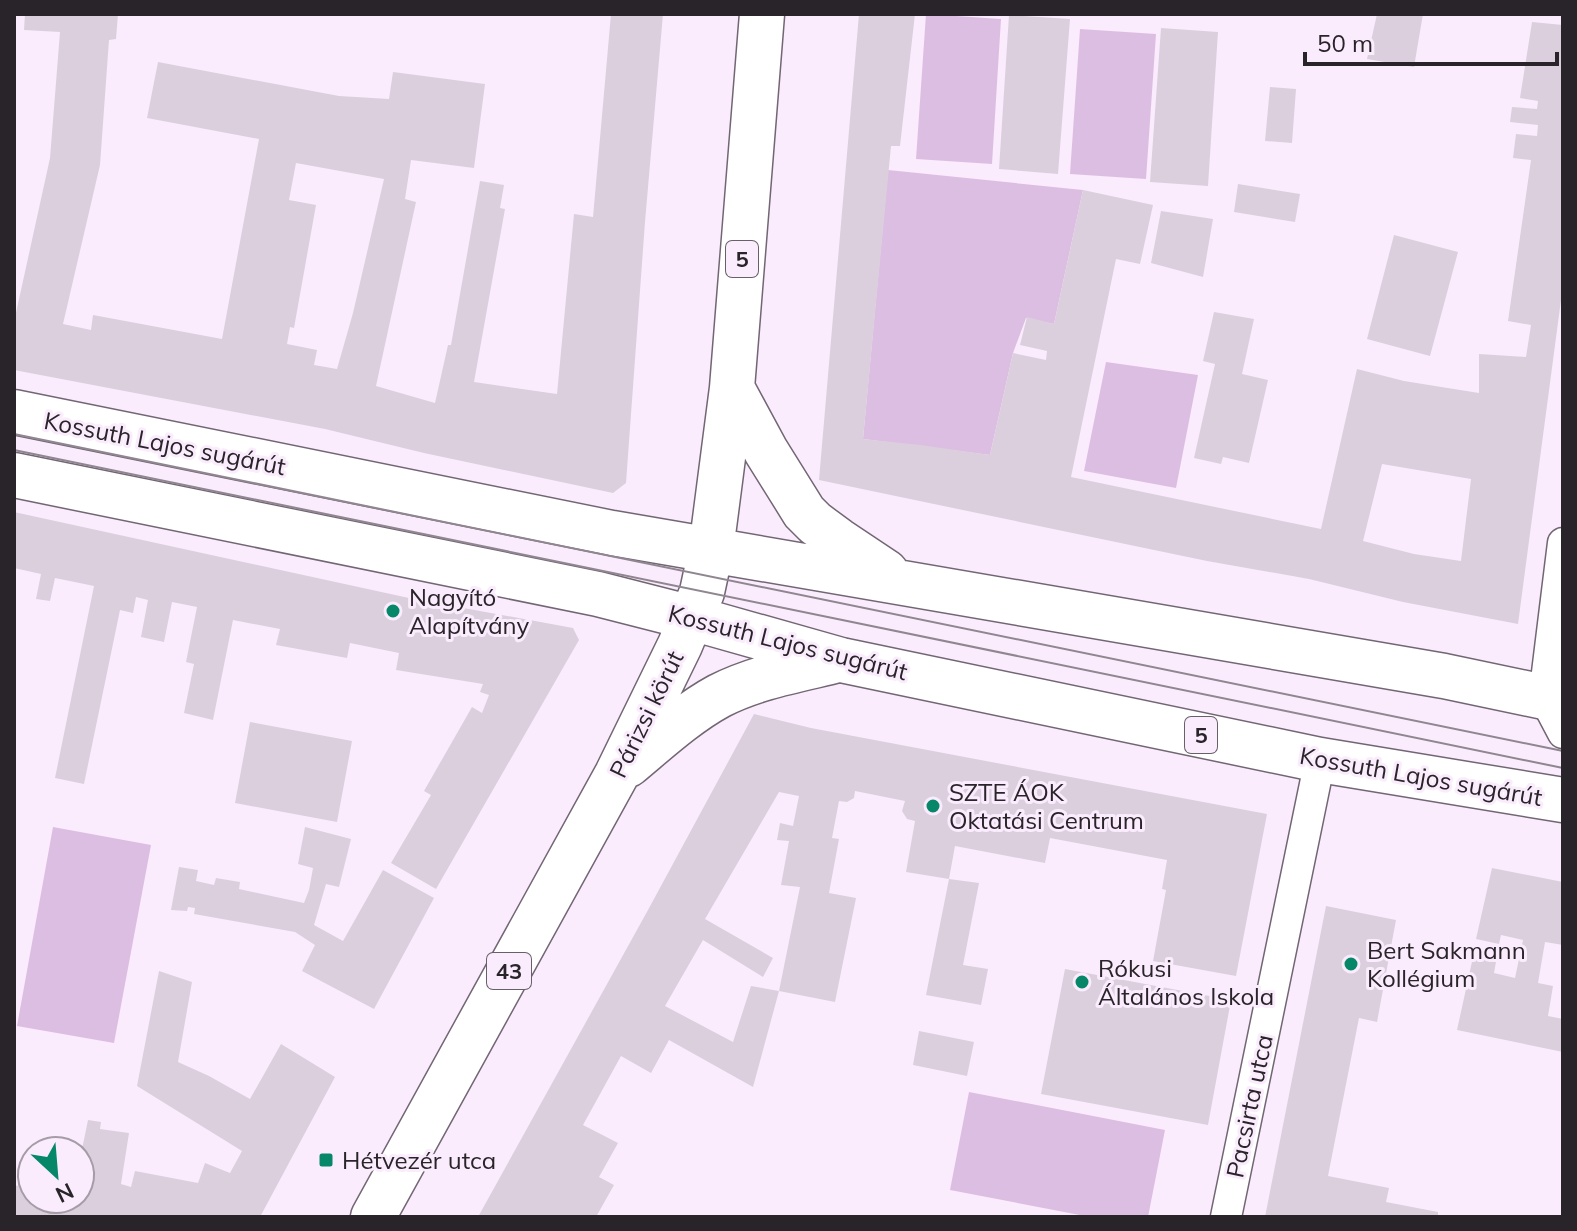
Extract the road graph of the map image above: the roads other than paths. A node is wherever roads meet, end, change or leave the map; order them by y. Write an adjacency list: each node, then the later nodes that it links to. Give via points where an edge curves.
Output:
1 (762, 14): 2 (main road, Párizsi körút / 5)
2 (732, 388): 6 (main road, Párizsi körút / 5); 7 (main road, via 804,512)
3 (14, 412): 6 (main road, Kossuth Lajos sugárút)
4 (14, 475): 8 (main road, Kossuth Lajos sugárút)
5 (1563, 543): 10 (street)
6 (711, 550): 7 (main road, Kossuth Lajos sugárút); 8 (main road, Párizsi körút / 5)
7 (901, 582): 10 (main road, Kossuth Lajos sugárút, via 1444,676)
8 (692, 618): 9 (main road, Kossuth Lajos sugárút / 5); 12 (main road, Párizsi körút / 43)
9 (841, 660): 11 (main road, Kossuth Lajos sugárút / 5); 12 (main road, via 750,682 717,697)
10 (1557, 710)
11 (1320, 760): 13 (main road, Kossuth Lajos sugárút / 5); 15 (street, Pacsirta utca)
12 (617, 774): 14 (main road, Párizsi körút / 43)
13 (1563, 800)
14 (373, 1217)
15 (1226, 1217)

